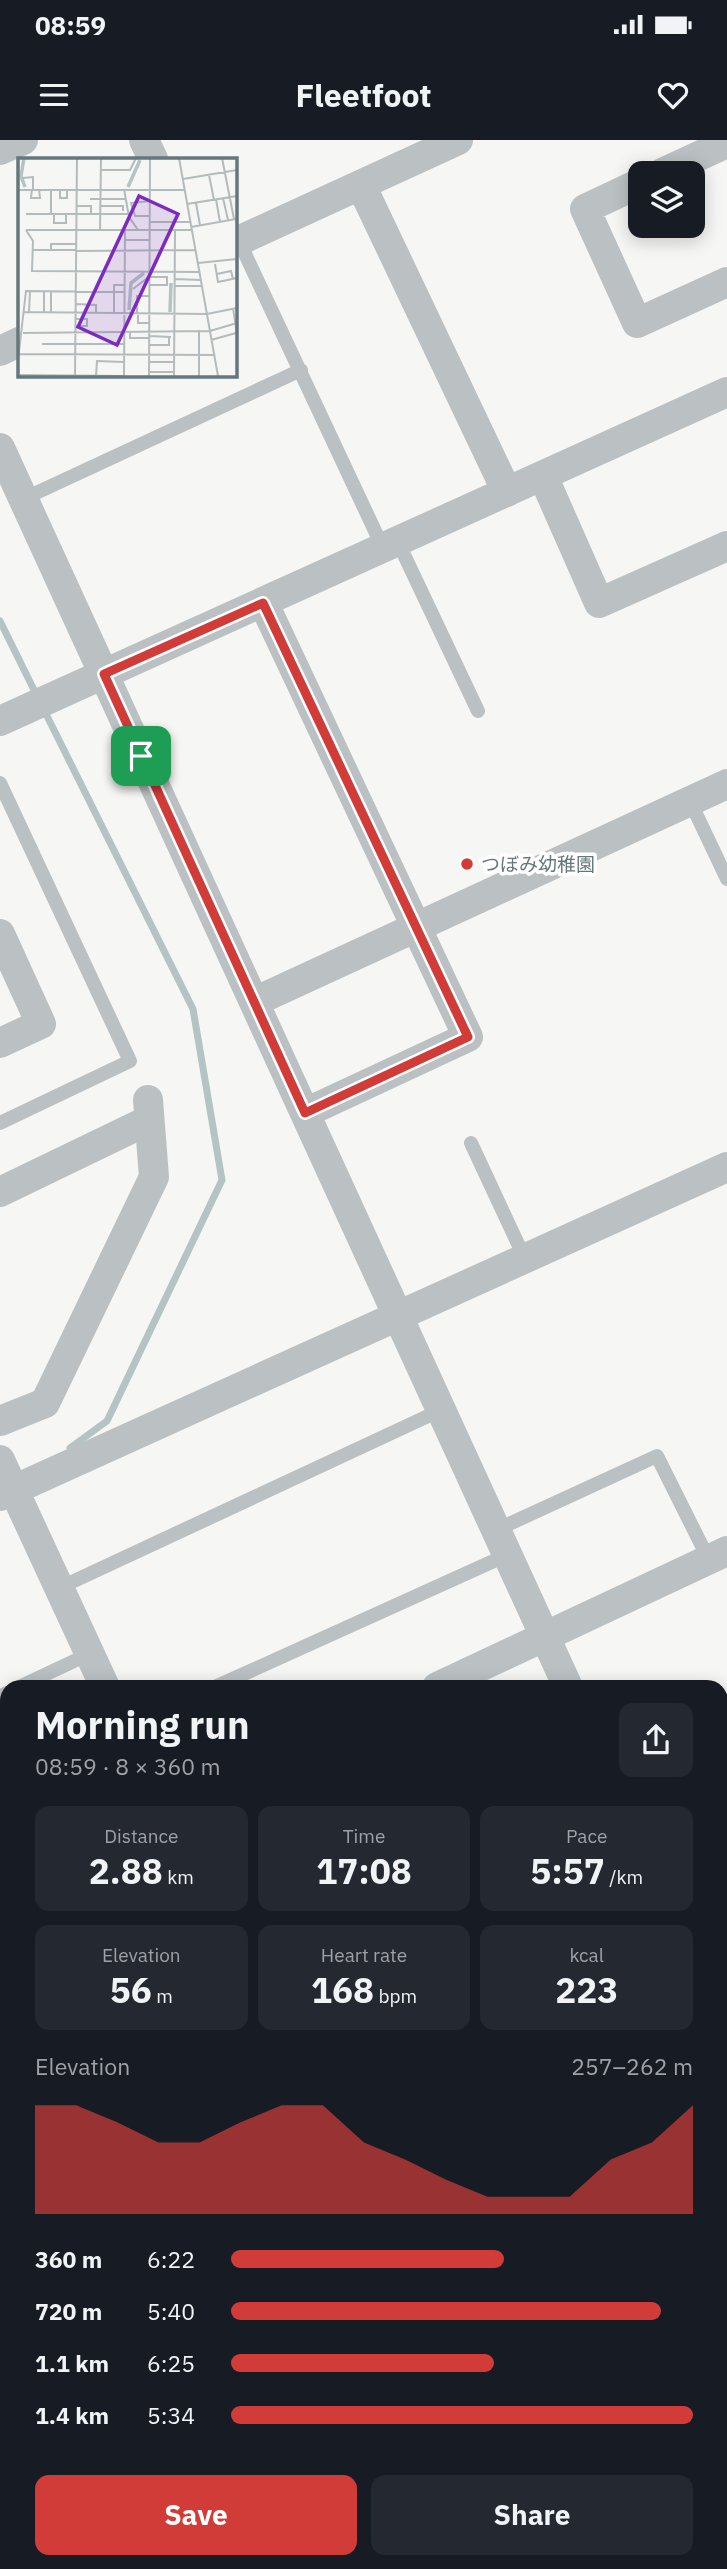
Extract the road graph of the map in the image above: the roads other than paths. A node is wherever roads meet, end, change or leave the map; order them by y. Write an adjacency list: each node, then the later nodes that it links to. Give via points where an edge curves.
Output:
1 (23, 140): 5 (street)
2 (144, 140): 6 (street)
3 (457, 140): 8 (street)
4 (727, 143): 7 (street)
5 (0, 150)
6 (153, 158)
7 (688, 161)
8 (361, 185): 10 (street); 18 (street)
9 (628, 189): 11 (street, via 585,209 637,323)
10 (237, 242): 14 (lane)
11 (727, 282)
12 (18, 342): 13 (street)
13 (0, 351)
14 (301, 370): 19 (lane); 20 (lane)
15 (727, 392): 17 (street)
16 (0, 448): 19 (street)
17 (543, 476): 18 (street); 21 (street, via 599,603)
18 (507, 492): 20 (street)
19 (23, 499): 23 (street)
20 (390, 545): 22 (street); 24 (lane)
21 (727, 547)
22 (263, 603): 23 (street); 30 (street)
23 (104, 674): 25 (street); 32 (street)
24 (478, 710)
25 (0, 721)
26 (0, 783): 35 (lane, via 130,1061)
27 (727, 784): 28 (street)
28 (690, 801): 29 (lane); 30 (street)
29 (727, 879)
30 (416, 927): 32 (street); 34 (street, via 468,1037)
31 (0, 934): 33 (street, via 41,1024)
32 (254, 1002): 34 (street)
33 (0, 1043)
34 (305, 1113): 40 (street)
35 (0, 1124)
36 (471, 1143): 39 (lane)
37 (727, 1167): 39 (street)
38 (0, 1192): 42 (street, via 148,1110 155,1177 45,1403)
39 (525, 1259): 40 (street)
40 (399, 1317): 41 (street); 43 (street)
41 (441, 1410): 44 (street); 46 (lane)
42 (0, 1421)
43 (7, 1480): 46 (street)
44 (501, 1542): 45 (lane, via 657,1456); 47 (street); 51 (lane)
45 (718, 1555): 47 (street)
46 (59, 1588): 48 (street)
47 (544, 1637): 52 (street); 53 (street)
48 (89, 1654): 49 (lane); 50 (street)
49 (34, 1680)
50 (102, 1680)
51 (229, 1680)
52 (452, 1680)
53 (565, 1680)

